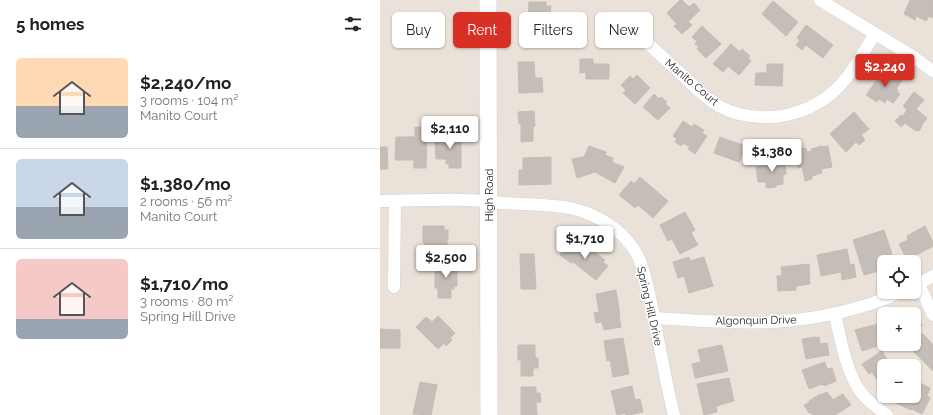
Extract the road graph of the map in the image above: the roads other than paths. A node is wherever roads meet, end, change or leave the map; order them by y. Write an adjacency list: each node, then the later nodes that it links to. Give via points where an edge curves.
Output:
1 (488, 0): 8 (street, High Road)
2 (820, 0): 3 (street)
3 (875, 34): 4 (street, Manito Court, via 849,75 831,94 806,110 762,118 718,106); 5 (street)
4 (652, 48)
5 (933, 71)
6 (380, 201): 7 (street, Spring Hill Drive)
7 (395, 201): 8 (street, Spring Hill Drive); 11 (street)
8 (488, 202): 16 (street, Spring Hill Drive, via 563,206 599,218 619,232 634,249 646,279); 17 (street, High Road)
9 (933, 276): 10 (street)
10 (921, 282)
11 (394, 287)
12 (921, 294): 15 (street)
13 (884, 299): 14 (street, Algonquin Drive)
14 (835, 314): 16 (street, Algonquin Drive, via 772,322); 19 (street, via 846,361 854,379 863,394)
15 (933, 315)
16 (654, 318): 18 (street, Spring Hill Drive)
17 (490, 415)
18 (674, 415)
19 (887, 415)

